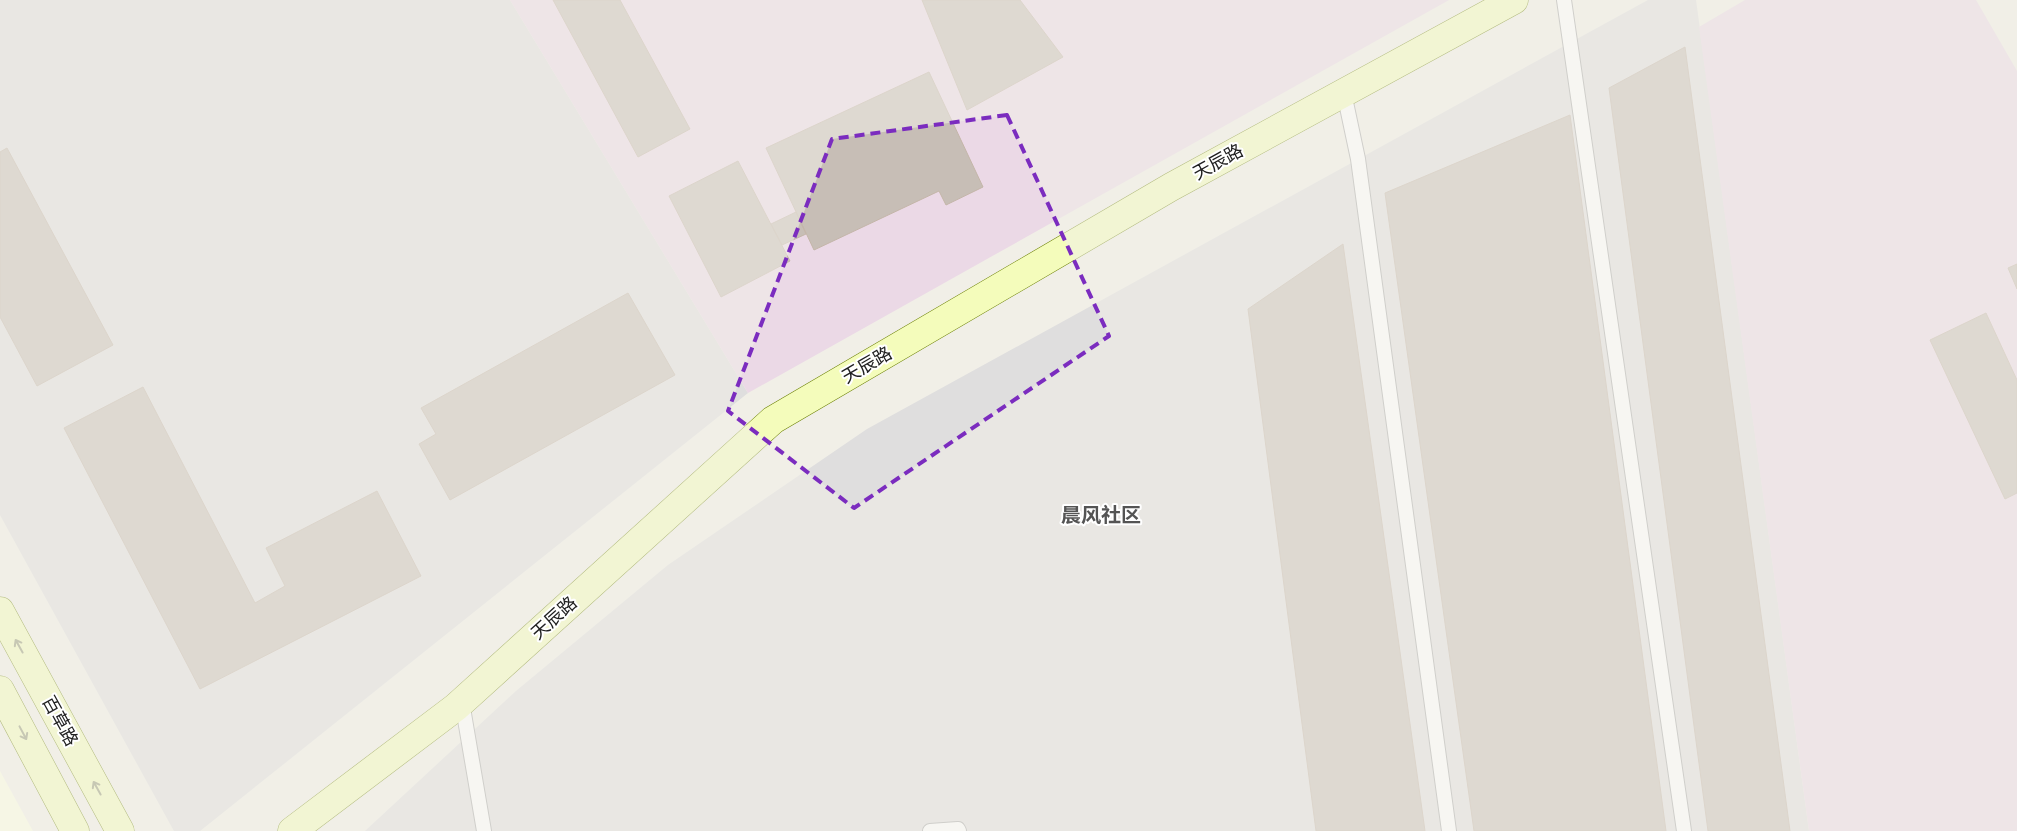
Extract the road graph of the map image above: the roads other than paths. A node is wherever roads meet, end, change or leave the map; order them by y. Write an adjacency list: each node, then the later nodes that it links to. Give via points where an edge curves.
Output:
1 (1514, 0): 3 (street, 天辰路)
2 (1564, 0): 14 (lane)
3 (1344, 93): 6 (street, 天辰路, via 1171,187 773,420); 13 (lane, via 1358,159)
4 (0, 611): 8 (street, 百草路, one-way to 4)
5 (0, 690): 7 (street, one-way to 7)
6 (462, 702): 9 (street, 天辰路); 10 (lane)
7 (75, 831)
8 (120, 831)
9 (292, 831)
10 (484, 831)
11 (930, 831): 12 (lane)
12 (959, 831)
13 (1449, 831)
14 (1684, 831)

